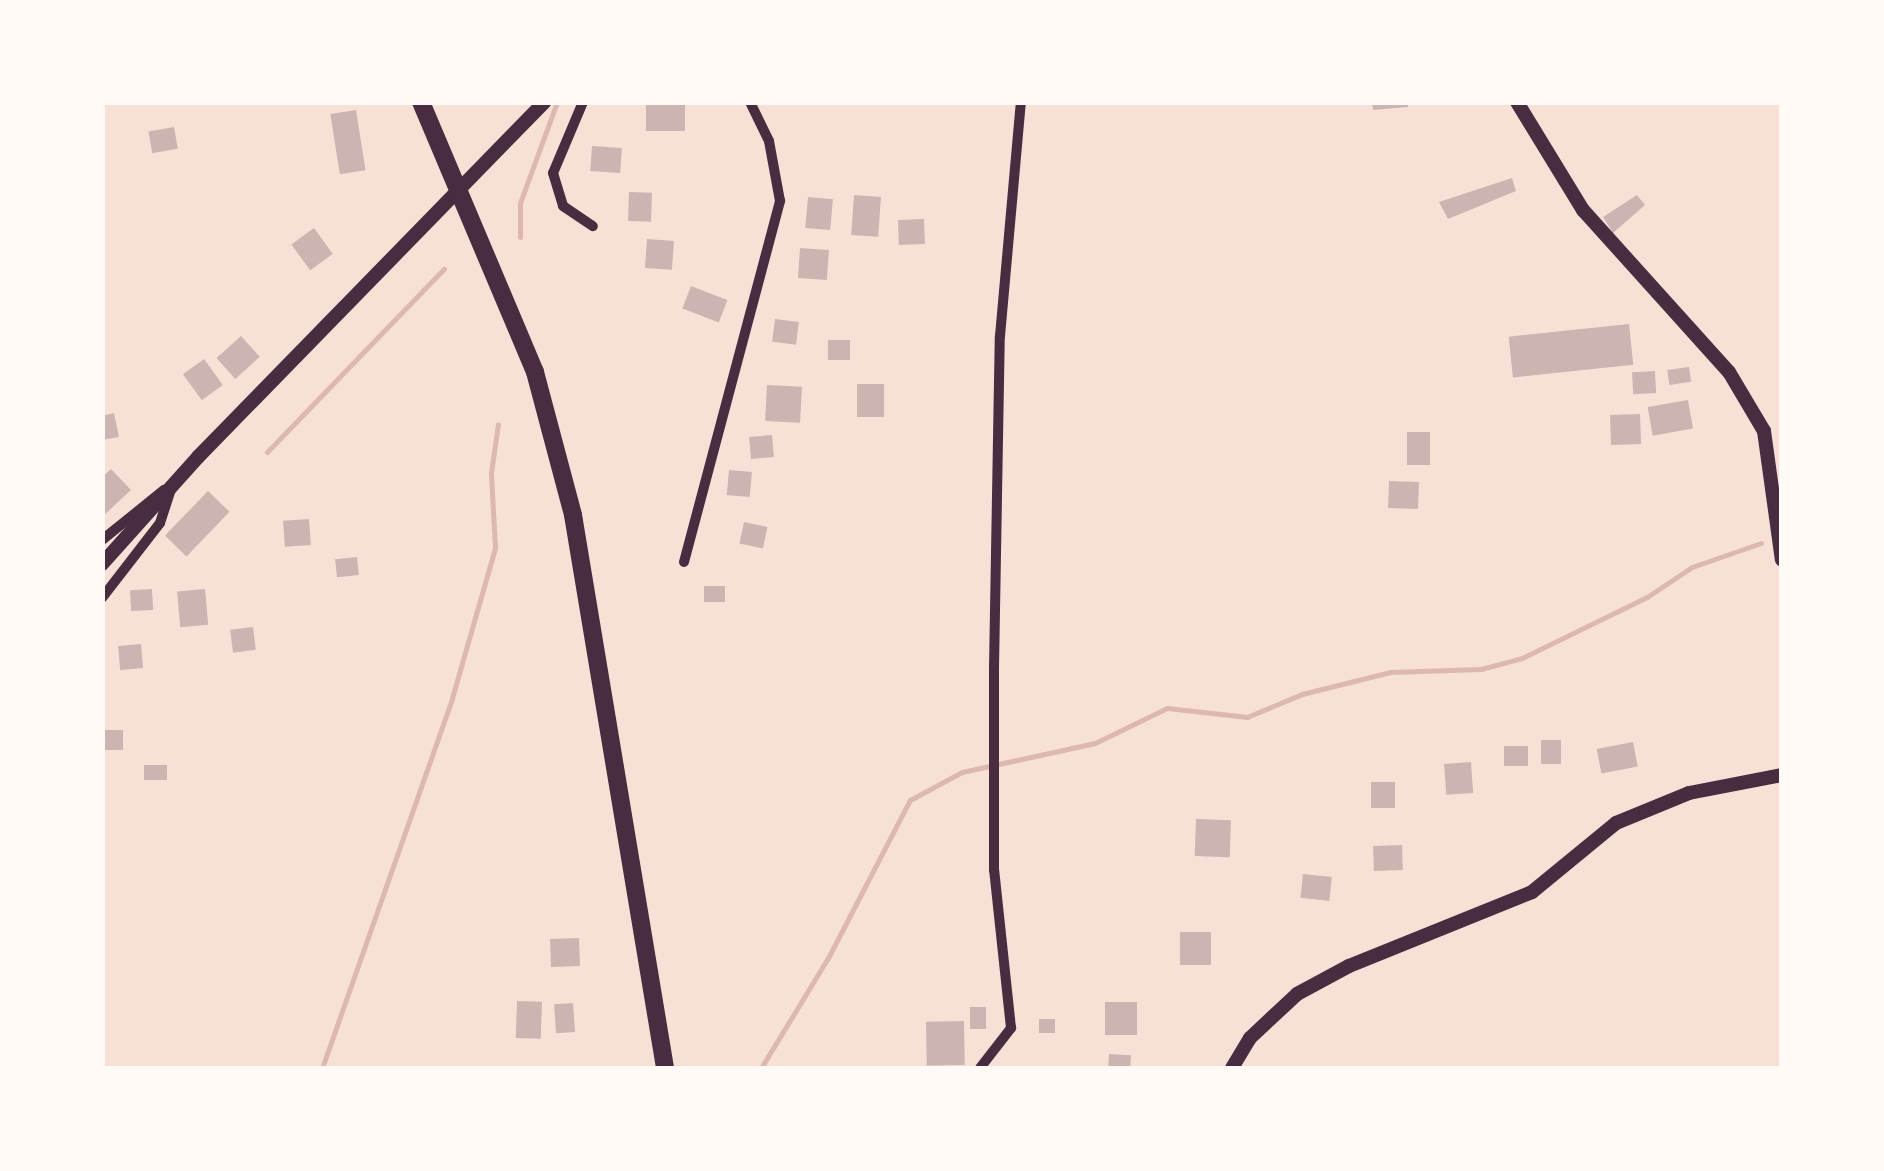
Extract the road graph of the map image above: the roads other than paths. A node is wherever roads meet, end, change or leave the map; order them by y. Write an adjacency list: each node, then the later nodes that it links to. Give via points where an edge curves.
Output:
1 (421, 102): 15 (highway, via 535,372 573,515)
2 (544, 102): 8 (main road)
3 (583, 102): 7 (street, via 553,174 563,206)
4 (750, 102): 11 (street, via 769,142 780,201)
5 (1021, 102): 16 (street, via 1000,336 994,668 994,870 1011,1028)
6 (1517, 102): 10 (main road, via 1583,210 1729,372 1764,431)
7 (592, 226)
8 (174, 484): 9 (street); 12 (main road); 13 (street, via 160,523)
9 (102, 540)
10 (1782, 560)
11 (684, 562)
12 (102, 564)
13 (102, 598)
14 (1782, 775): 17 (main road, via 1688,794 1616,822 1532,892 1296,994 1250,1038)
15 (665, 1068)
16 (980, 1068)
17 (1232, 1068)

